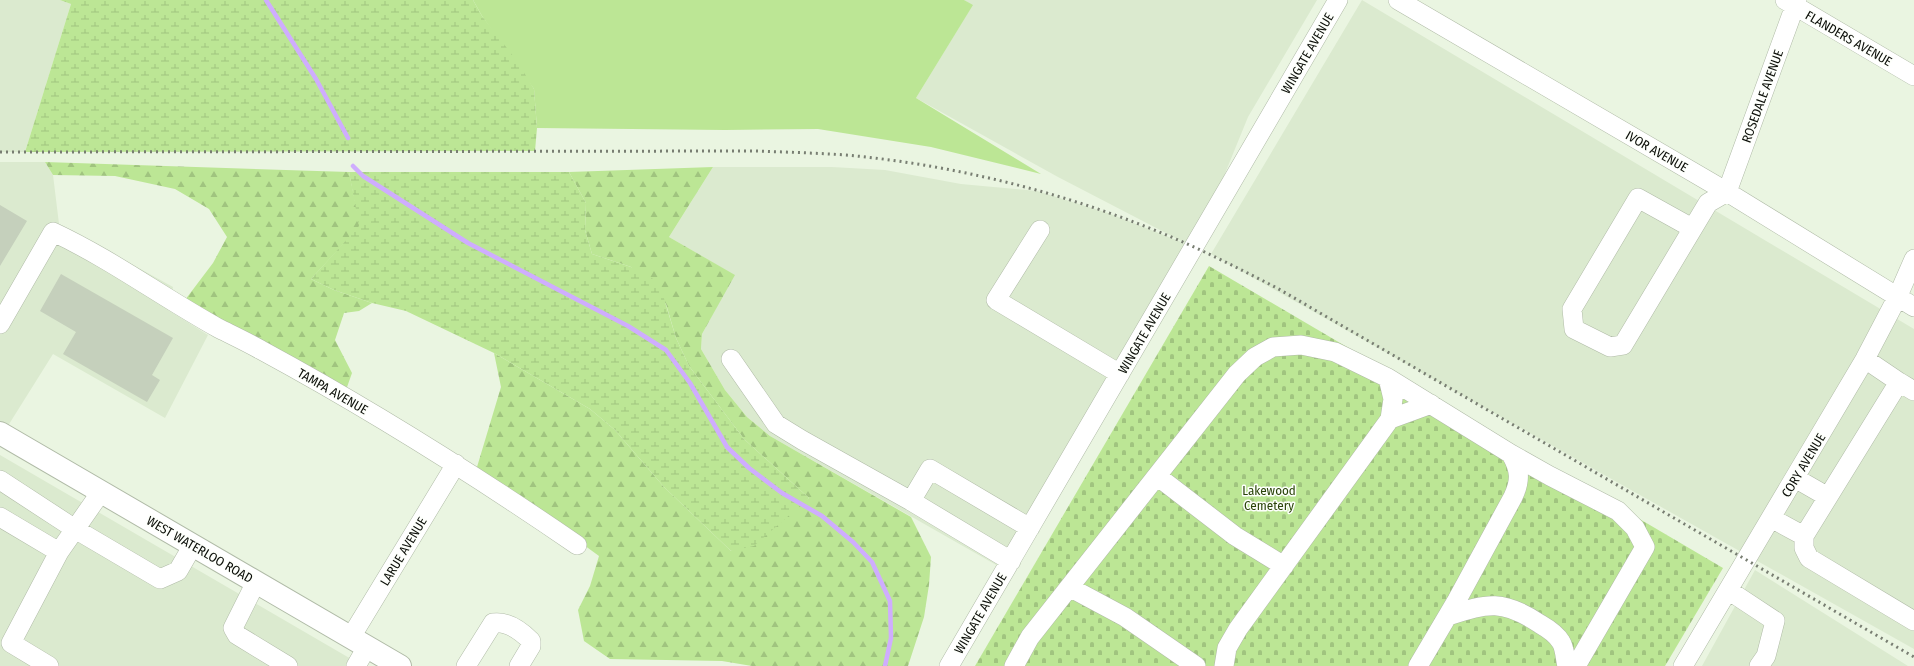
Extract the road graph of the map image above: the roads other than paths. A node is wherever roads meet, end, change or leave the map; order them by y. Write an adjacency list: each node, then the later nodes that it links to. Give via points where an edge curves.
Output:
1 (1338, 0): 14 (street, WINGATE AVENUE)
2 (1398, 0): 5 (street, IVOR AVENUE)
3 (1792, 2): 4 (street, FLANDERS AVENUE); 5 (street, ROSEDALE AVENUE)
4 (1914, 76)
5 (1727, 192): 6 (street, via 1708,203); 9 (street, IVOR AVENUE)
6 (1692, 228): 6 (street, via 1623,345 1610,347 1574,329 1572,309 1638,198)
7 (1040, 230): 14 (street, via 996,300)
8 (1914, 259): 9 (street, CORY AVENUE)
9 (1898, 298): 10 (street, IVOR AVENUE); 13 (street, CORY AVENUE)
10 (1914, 307)
11 (0, 324): 21 (street, TAMPA AVENUE, via 53,232 83,246 205,320 262,350)
12 (731, 359): 29 (street, via 776,424)
13 (1865, 359): 16 (street); 24 (street, CORY AVENUE)
14 (1120, 374): 32 (street, WINGATE AVENUE)
15 (1388, 378): 17 (street); 18 (street, via 1393,399); 22 (street, via 1335,352 1301,345 1273,347 1255,357 1237,374)
16 (1906, 386): 28 (street)
17 (1431, 404): 18 (street); 20 (street)
18 (1390, 419): 39 (street)
19 (0, 433): 27 (main road, WEST WATERLOO ROAD)
20 (1511, 454): 23 (street); 26 (street, via 1518,465)
21 (456, 464): 36 (street, TAMPA AVENUE); 45 (street, LARUE AVENUE)
22 (1157, 476): 39 (street, via 1235,536); 41 (street)
23 (1550, 476): 26 (street); 47 (street, via 1618,511 1635,528 1645,548)
24 (1796, 478): 28 (street); 31 (street, CORY AVENUE)
25 (0, 480): 33 (street)
26 (1519, 484): 43 (street)
27 (101, 492): 33 (street); 35 (main road, WEST WATERLOO ROAD)
28 (1828, 497): 34 (street)
29 (911, 501): 32 (street, via 930,469); 38 (street)
30 (0, 517): 37 (street)
31 (1771, 518): 34 (street); 42 (street, CORY AVENUE)
32 (1030, 528): 38 (street, WINGATE AVENUE)
33 (75, 530): 35 (street, via 160,579 178,571); 37 (street)
34 (1804, 536): 44 (street, via 1804,548 1809,558)
35 (193, 545): 40 (main road, WEST WATERLOO ROAD)
36 (577, 545)
37 (59, 552): 48 (street)
38 (1011, 561): 56 (street, WINGATE AVENUE)
39 (1284, 566): 59 (street, via 1238,629 1227,648)
40 (256, 582): 45 (main road, WEST WATERLOO ROAD); 51 (street, via 233,628 237,635)
41 (1069, 587): 57 (street, via 1030,637); 58 (street, via 1125,617)
42 (1728, 590): 62 (street, CORY AVENUE); 63 (street, via 1775,621 1766,656)
43 (1448, 616): 46 (street, via 1479,606 1501,606 1526,614 1548,629); 49 (street)
44 (1914, 621)
45 (359, 642): 52 (street, LARUE AVENUE); 53 (main road, WEST WATERLOO ROAD)
46 (1561, 642): 47 (street); 60 (street)
47 (1591, 642): 61 (street)
48 (5, 646): 50 (street)
49 (1418, 664)
50 (49, 666)
51 (288, 666)
52 (356, 666)
53 (400, 666)
54 (466, 666): 55 (street, via 493,623 501,622 523,633 531,641 531,646)
55 (520, 666)
56 (949, 666)
57 (1014, 666)
58 (1196, 666)
59 (1224, 666)
60 (1567, 666)
61 (1576, 666)
62 (1683, 666)
63 (1759, 666)

